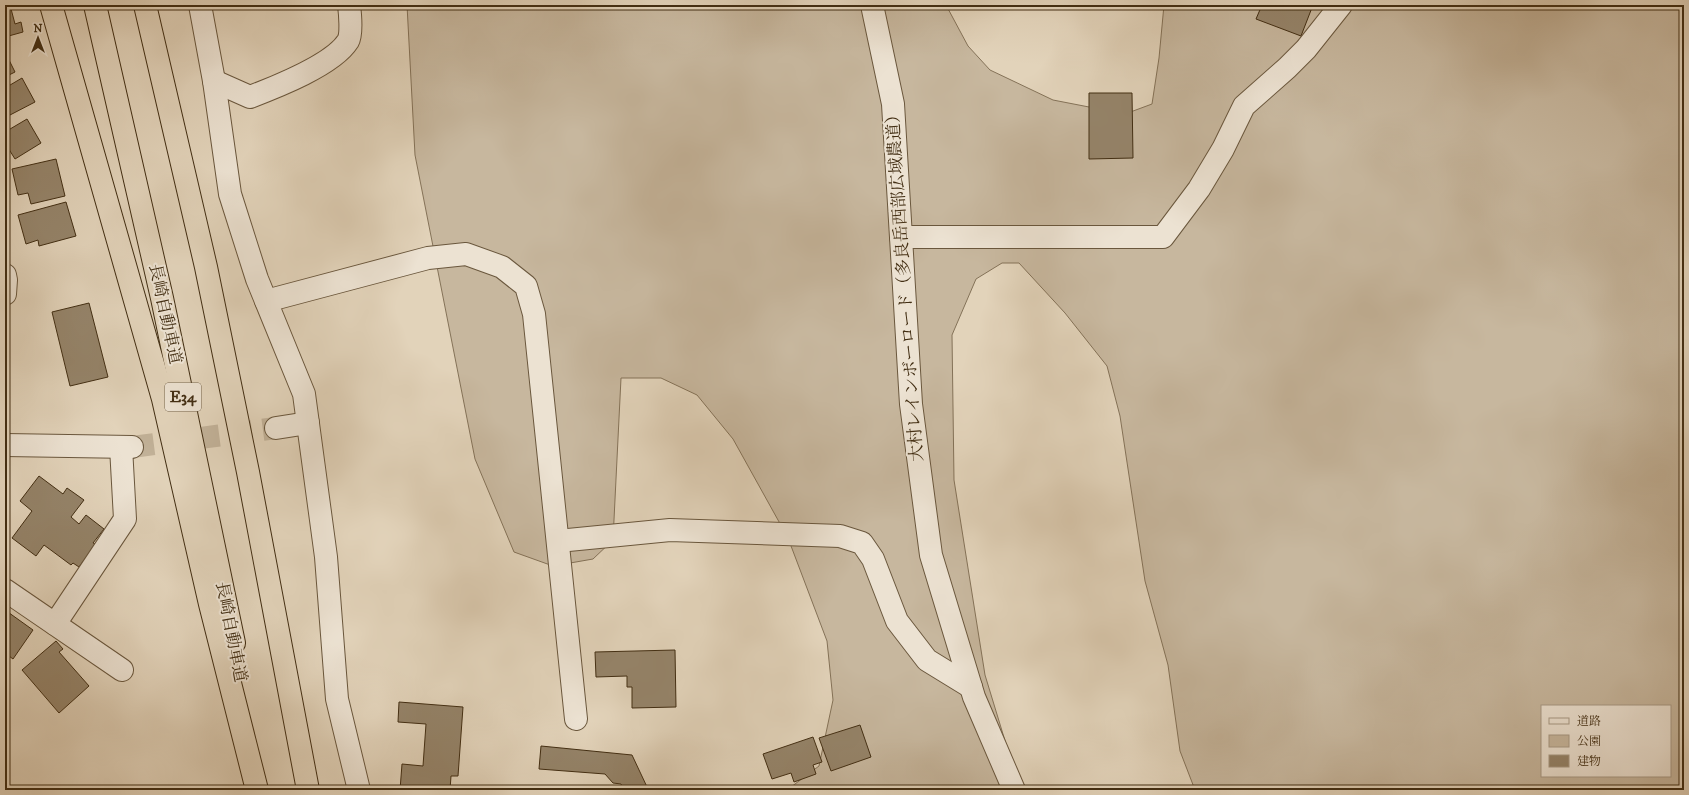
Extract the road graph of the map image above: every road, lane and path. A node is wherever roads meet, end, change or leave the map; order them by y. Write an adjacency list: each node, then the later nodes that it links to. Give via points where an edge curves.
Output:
1 (51, 5): 22 (highway, via 163,399 210,604)
2 (95, 5): 23 (highway, 長崎自動車道 / E34, via 157,275 224,590)
3 (145, 5): 24 (highway, via 206,266)
4 (349, 5): 8 (street, via 351,16 348,40 328,60 250,97)
5 (872, 5): 9 (street, 大村レインボーロード（多良岳西部広域農道）, via 893,104)
6 (1341, 5): 9 (street, via 1306,49 1244,106 1223,149 1199,189 1163,237)
7 (203, 6): 8 (street)
8 (214, 82): 12 (street, via 230,194)
9 (901, 237): 20 (street, 大村レインボーロード（多良岳西部広域農道）, via 911,404 931,555)
10 (5, 275): 11 (street)
11 (5, 294)
12 (266, 301): 13 (street, via 304,394); 16 (street, via 428,258 466,254 502,267 526,286 534,314)
13 (308, 423): 14 (street); 25 (street, via 326,557 337,700)
14 (276, 428)
15 (5, 445): 18 (street, via 127,447 125,519)
16 (558, 541): 20 (street, via 670,530 840,536 862,543 873,560 897,622 927,660); 21 (street)
17 (5, 590): 18 (street)
18 (55, 624): 19 (street)
19 (122, 670)
20 (971, 687): 26 (street, 大村レインボーロード（多良岳西部広域農道）)
21 (576, 719)
22 (257, 790)
23 (261, 790)
24 (308, 790)
25 (359, 790)
26 (1014, 790)

